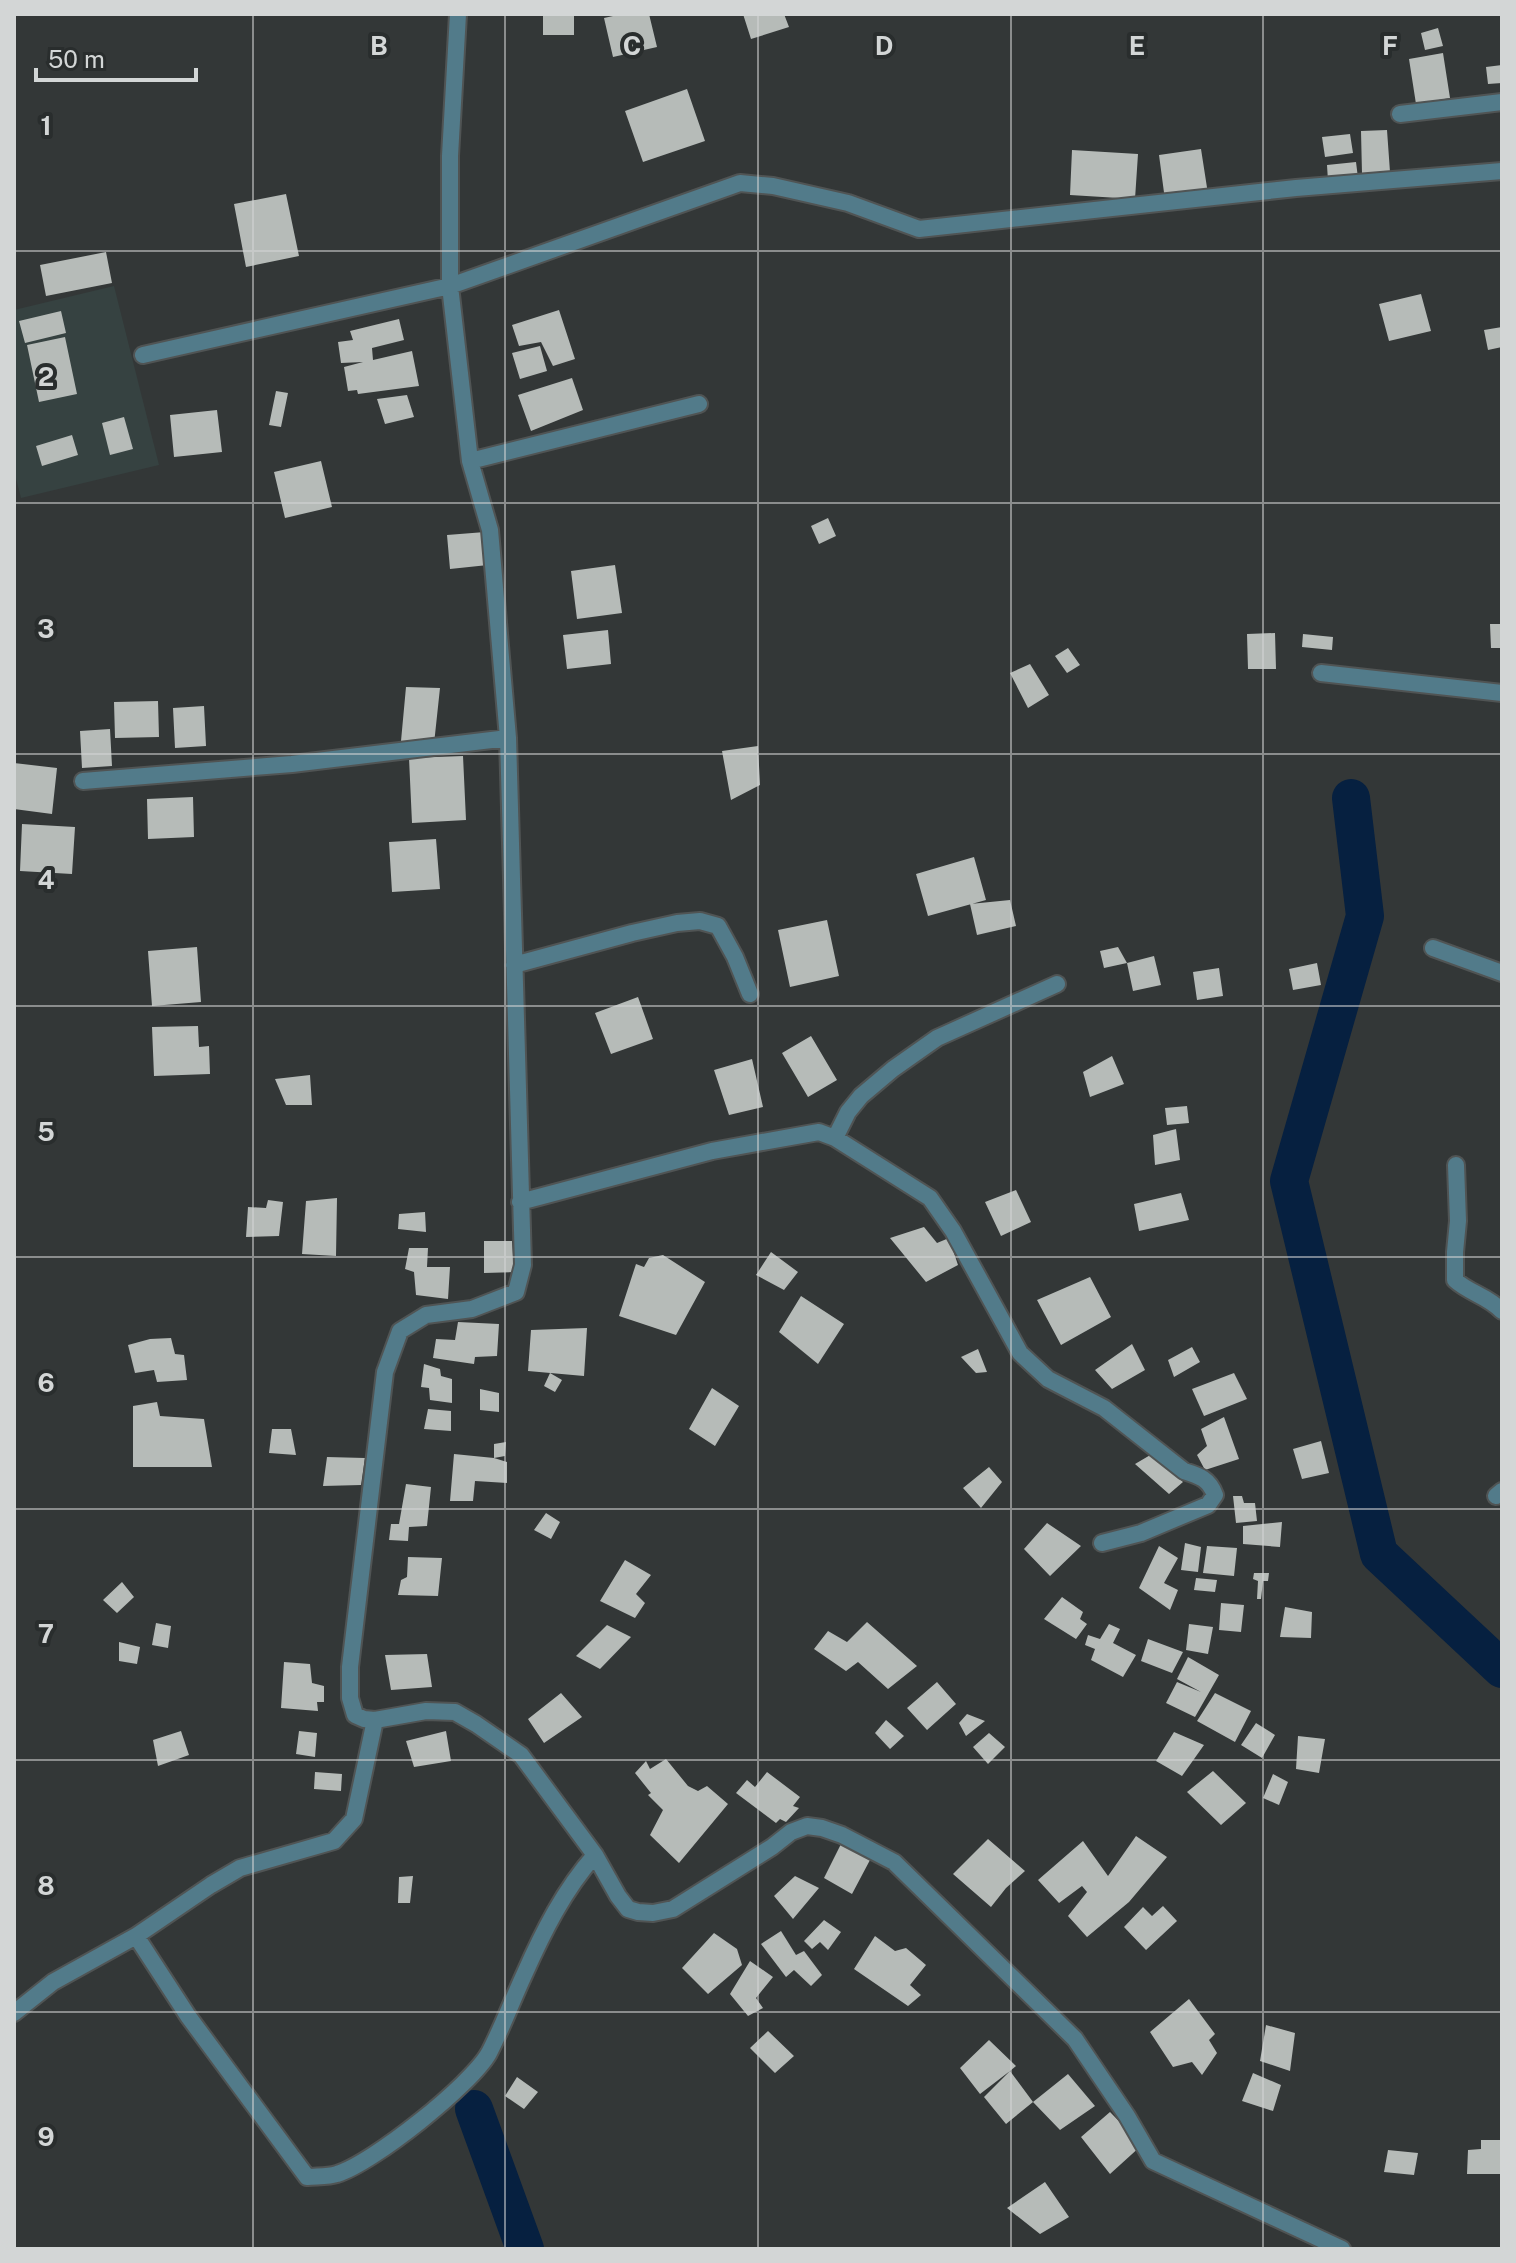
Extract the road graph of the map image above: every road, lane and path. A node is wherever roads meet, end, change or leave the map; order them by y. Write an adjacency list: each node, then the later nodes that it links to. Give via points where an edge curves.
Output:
1 (458, 14): 5 (street)
2 (1502, 102): 3 (street)
3 (1400, 114)
4 (1502, 171): 5 (street, via 919,229 848,203 740,183)
5 (450, 286): 6 (street); 8 (street)
6 (143, 355)
7 (699, 404): 8 (street)
8 (470, 461): 11 (street, via 490,530)
9 (1321, 673): 10 (street)
10 (1502, 693)
11 (508, 738): 12 (street, via 292,764); 14 (street)
12 (83, 781)
13 (1433, 948): 15 (street)
14 (514, 965): 17 (street, via 700,921 718,926); 20 (street)
15 (1502, 973)
16 (1057, 984): 18 (street, via 937,1038 861,1096)
17 (750, 994)
18 (835, 1138): 20 (street, via 819,1132 712,1151); 22 (street, via 930,1198 1020,1353 1048,1379 1104,1408 1184,1471 1211,1484 1215,1495 1208,1505)
19 (1456, 1165): 21 (street, via 1455,1280)
20 (520, 1202): 23 (street, via 523,1265 516,1292 472,1309 426,1315 400,1331 385,1372 350,1667 355,1715)
21 (1502, 1311)
22 (1102, 1543)
23 (375, 1720): 24 (street, via 455,1712 476,1724 521,1755); 25 (street, via 354,1819 334,1841 240,1868)
24 (595, 1855): 25 (street, via 568,1889 488,2055 413,2126 337,2175 307,2177); 27 (street, via 628,1909 653,1913 673,1909 807,1826 842,1835 894,1862 1075,2039 1153,2161)
25 (136, 1936): 26 (street, via 53,1982)
26 (14, 2013)
27 (1342, 2249)

